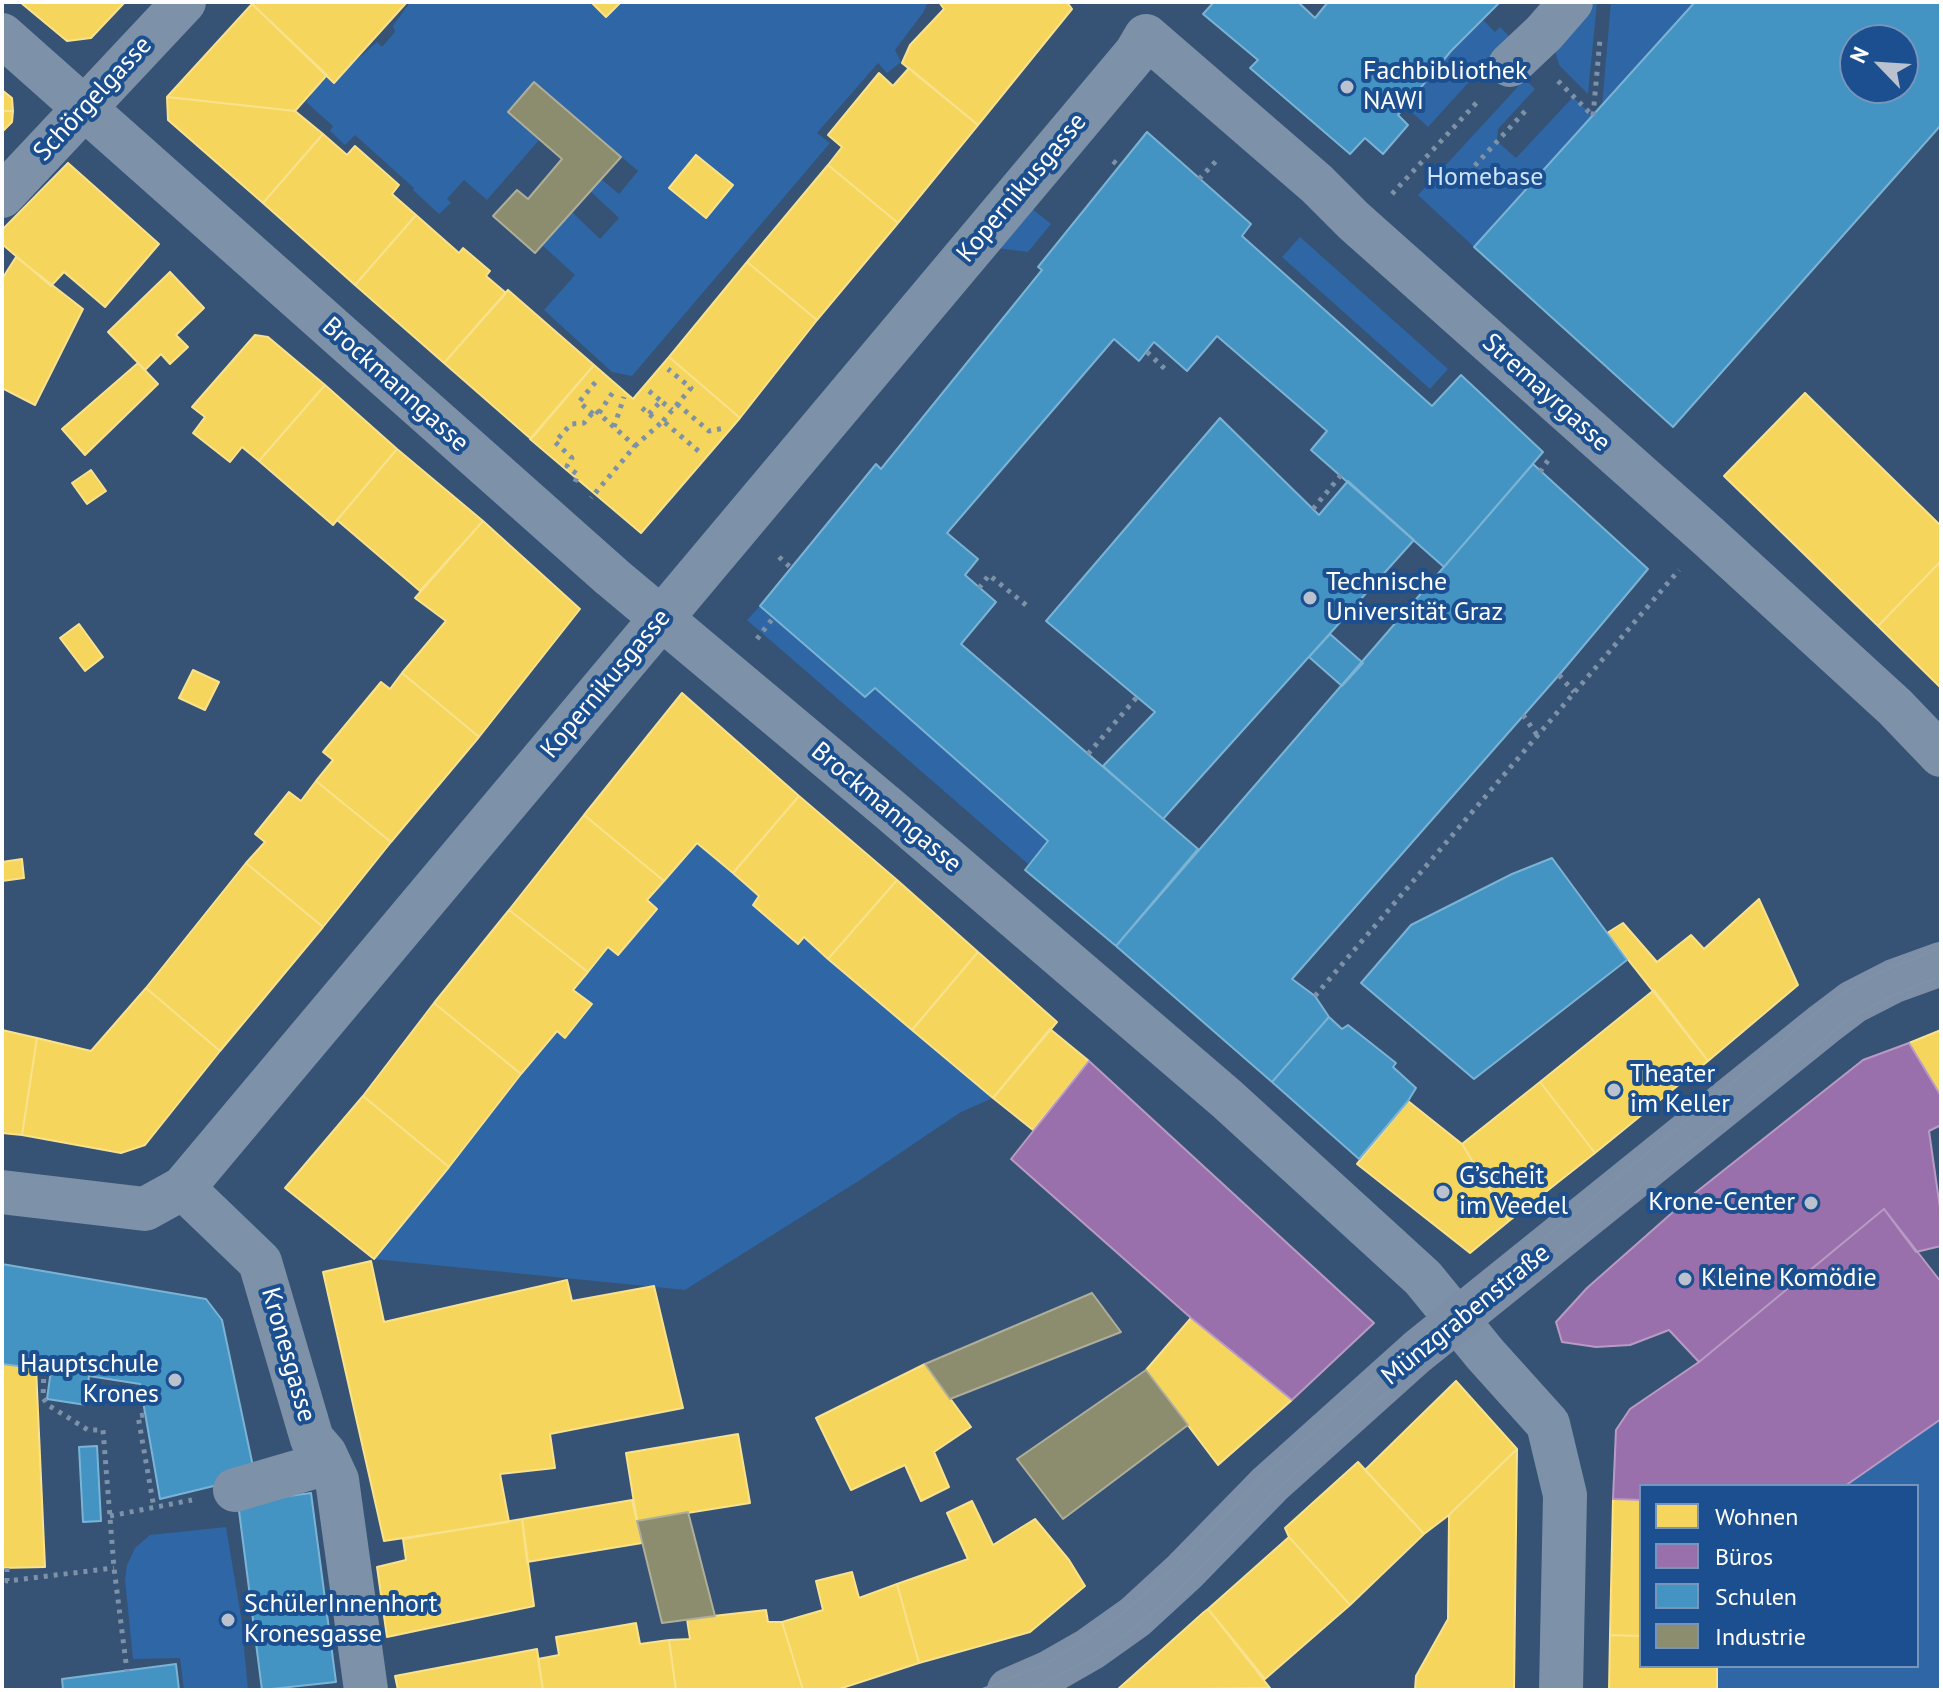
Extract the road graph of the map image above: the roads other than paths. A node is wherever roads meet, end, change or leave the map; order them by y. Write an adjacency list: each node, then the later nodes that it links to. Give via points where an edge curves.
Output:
1 (184, 2): 6 (street, Schörgelgasse)
2 (1586, 16): 5 (street, via 1544,33)
3 (2, 35): 6 (street, Brockmanngasse)
4 (1146, 36): 8 (street, Kopernikusgasse); 9 (street, Stremayrgasse, via 1708,536)
5 (1510, 65)
6 (83, 107): 7 (street, Schörgelgasse); 8 (street, Brockmanngasse)
7 (2, 196)
8 (661, 619): 11 (street, Kopernikusgasse); 13 (street, Brockmanngasse, via 1227,1099 1423,1278)
9 (1941, 755)
10 (1941, 964): 13 (main road, Münzgrabenstraße, via 1894,981 1838,1013)
11 (183, 1188): 12 (street, Kopernikusgasse, via 145,1209); 14 (street, Kronesgasse, via 260,1262 312,1439)
12 (2, 1192)
13 (1458, 1320): 17 (main road, Münzgrabenstraße, via 1270,1484 1135,1617 1090,1649); 18 (street, Brockmanngasse, via 1548,1424 1565,1495)
14 (325, 1454): 15 (street, via 307,1469); 16 (street, Kronesgasse, via 337,1480)
15 (235, 1490)
16 (366, 1690)
17 (1009, 1690)
18 (1561, 1690)

